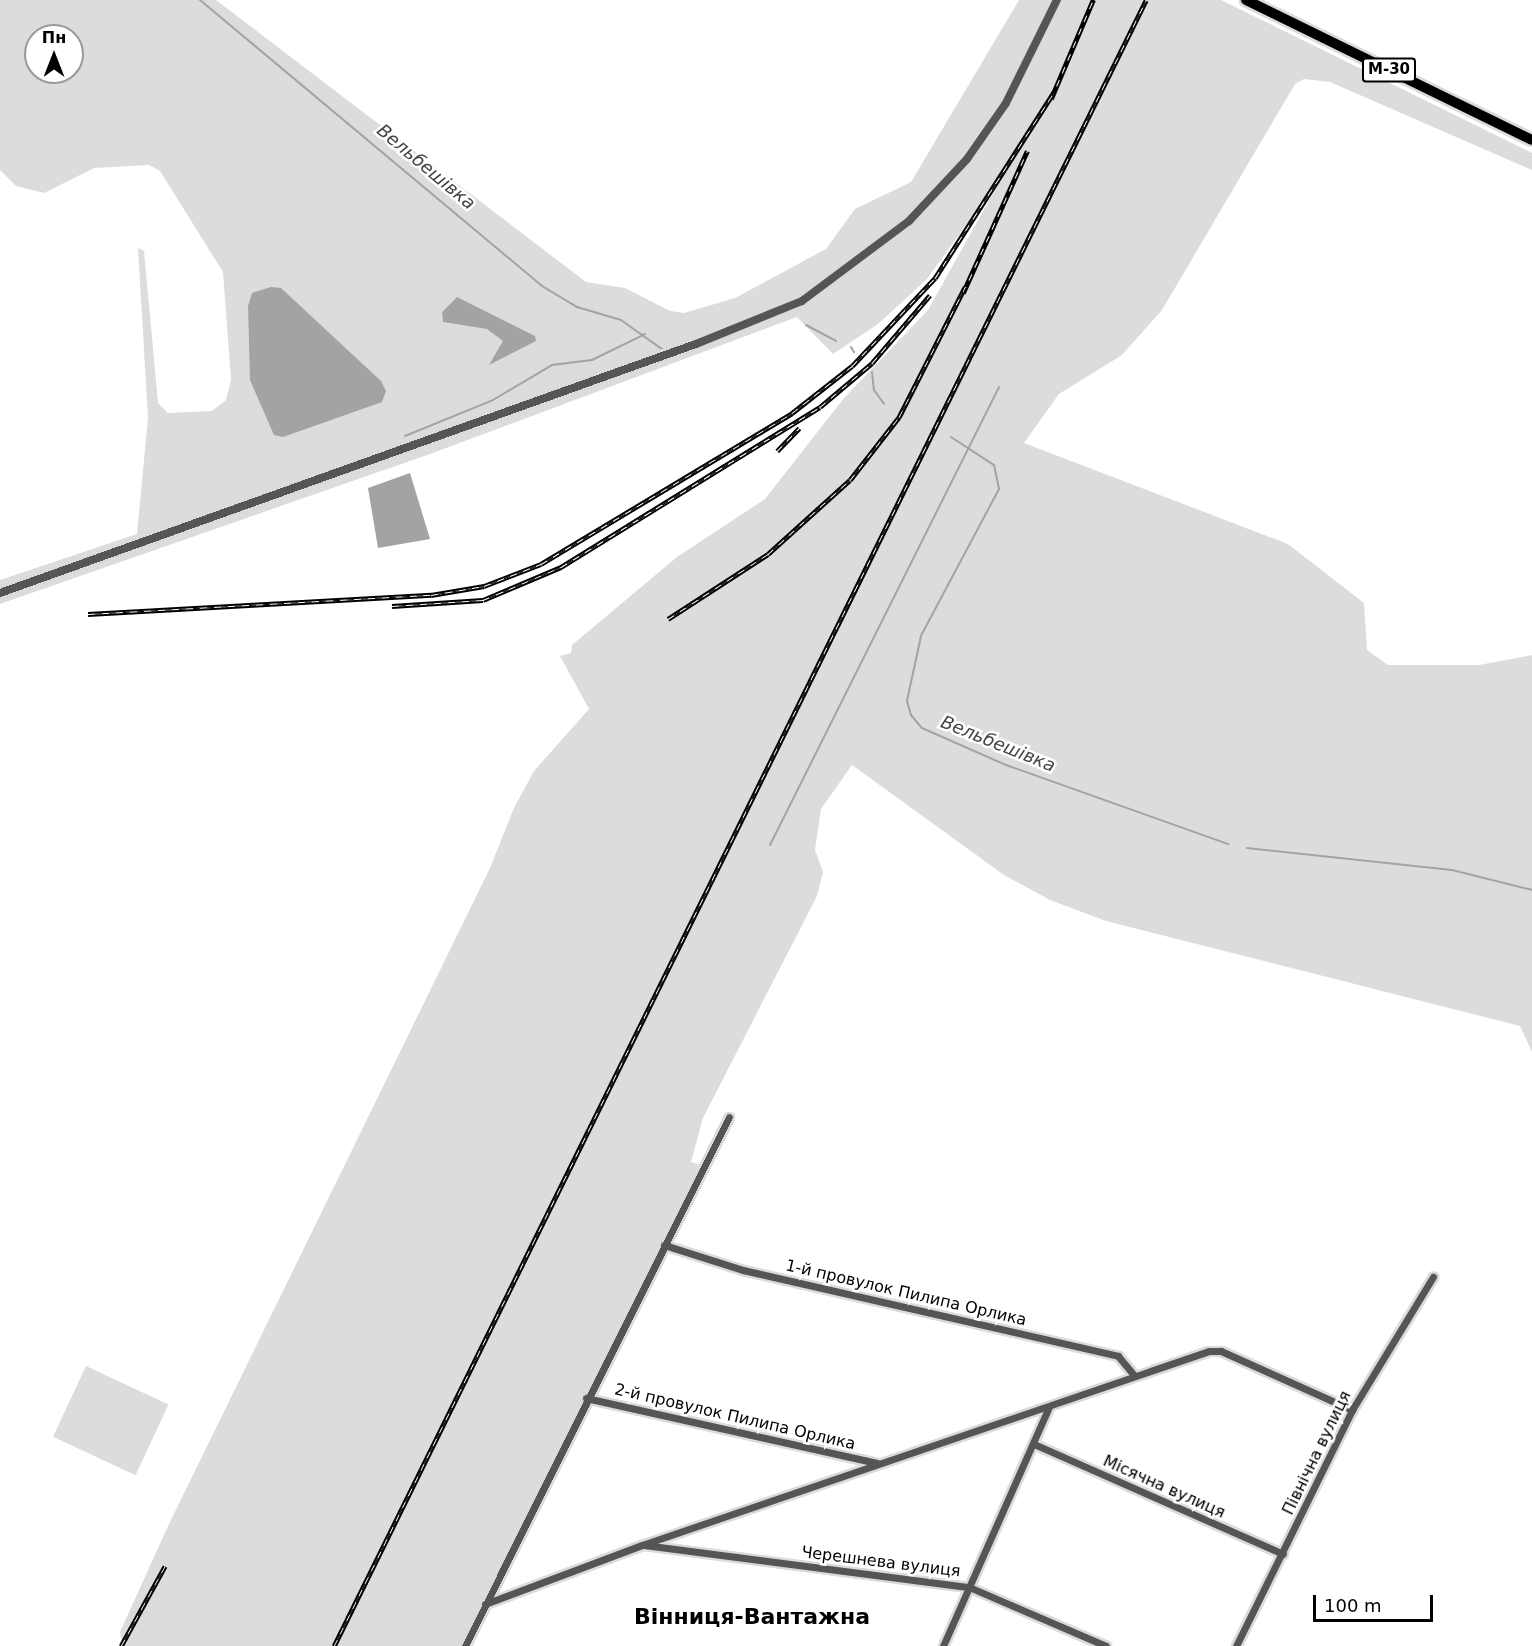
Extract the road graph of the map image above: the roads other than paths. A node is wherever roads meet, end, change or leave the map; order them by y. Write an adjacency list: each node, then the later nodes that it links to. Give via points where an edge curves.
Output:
1 (1057, 0): 4 (street, via 1006,103 967,159 909,221 802,301 696,344)
2 (1246, 0): 3 (highway, М-30)
3 (1532, 140)
4 (0, 593)
5 (729, 1117): 6 (street)
6 (664, 1245): 8 (street, 1-й провулок Пилипа Орлика, via 743,1270 1118,1356); 9 (street)
7 (1433, 1277): 11 (street, Північна вулиця)
8 (1134, 1375): 10 (street); 11 (street, via 1217,1350)
9 (586, 1398): 13 (street, 2-й провулок Пилипа Орлика); 17 (street)
10 (1049, 1407): 12 (street); 13 (street)
11 (1352, 1410): 15 (street, Північна вулиця)
12 (1034, 1444): 15 (street, Місячна вулиця); 16 (street)
13 (877, 1463): 14 (street)
14 (642, 1545): 16 (street, Черешнева вулиця); 17 (street)
15 (1283, 1554): 21 (street, Північна вулиця)
16 (969, 1587): 19 (street); 20 (street, Черешнева вулиця)
17 (485, 1604): 18 (street)
18 (465, 1646)
19 (943, 1646)
20 (1106, 1646)
21 (1236, 1646)

